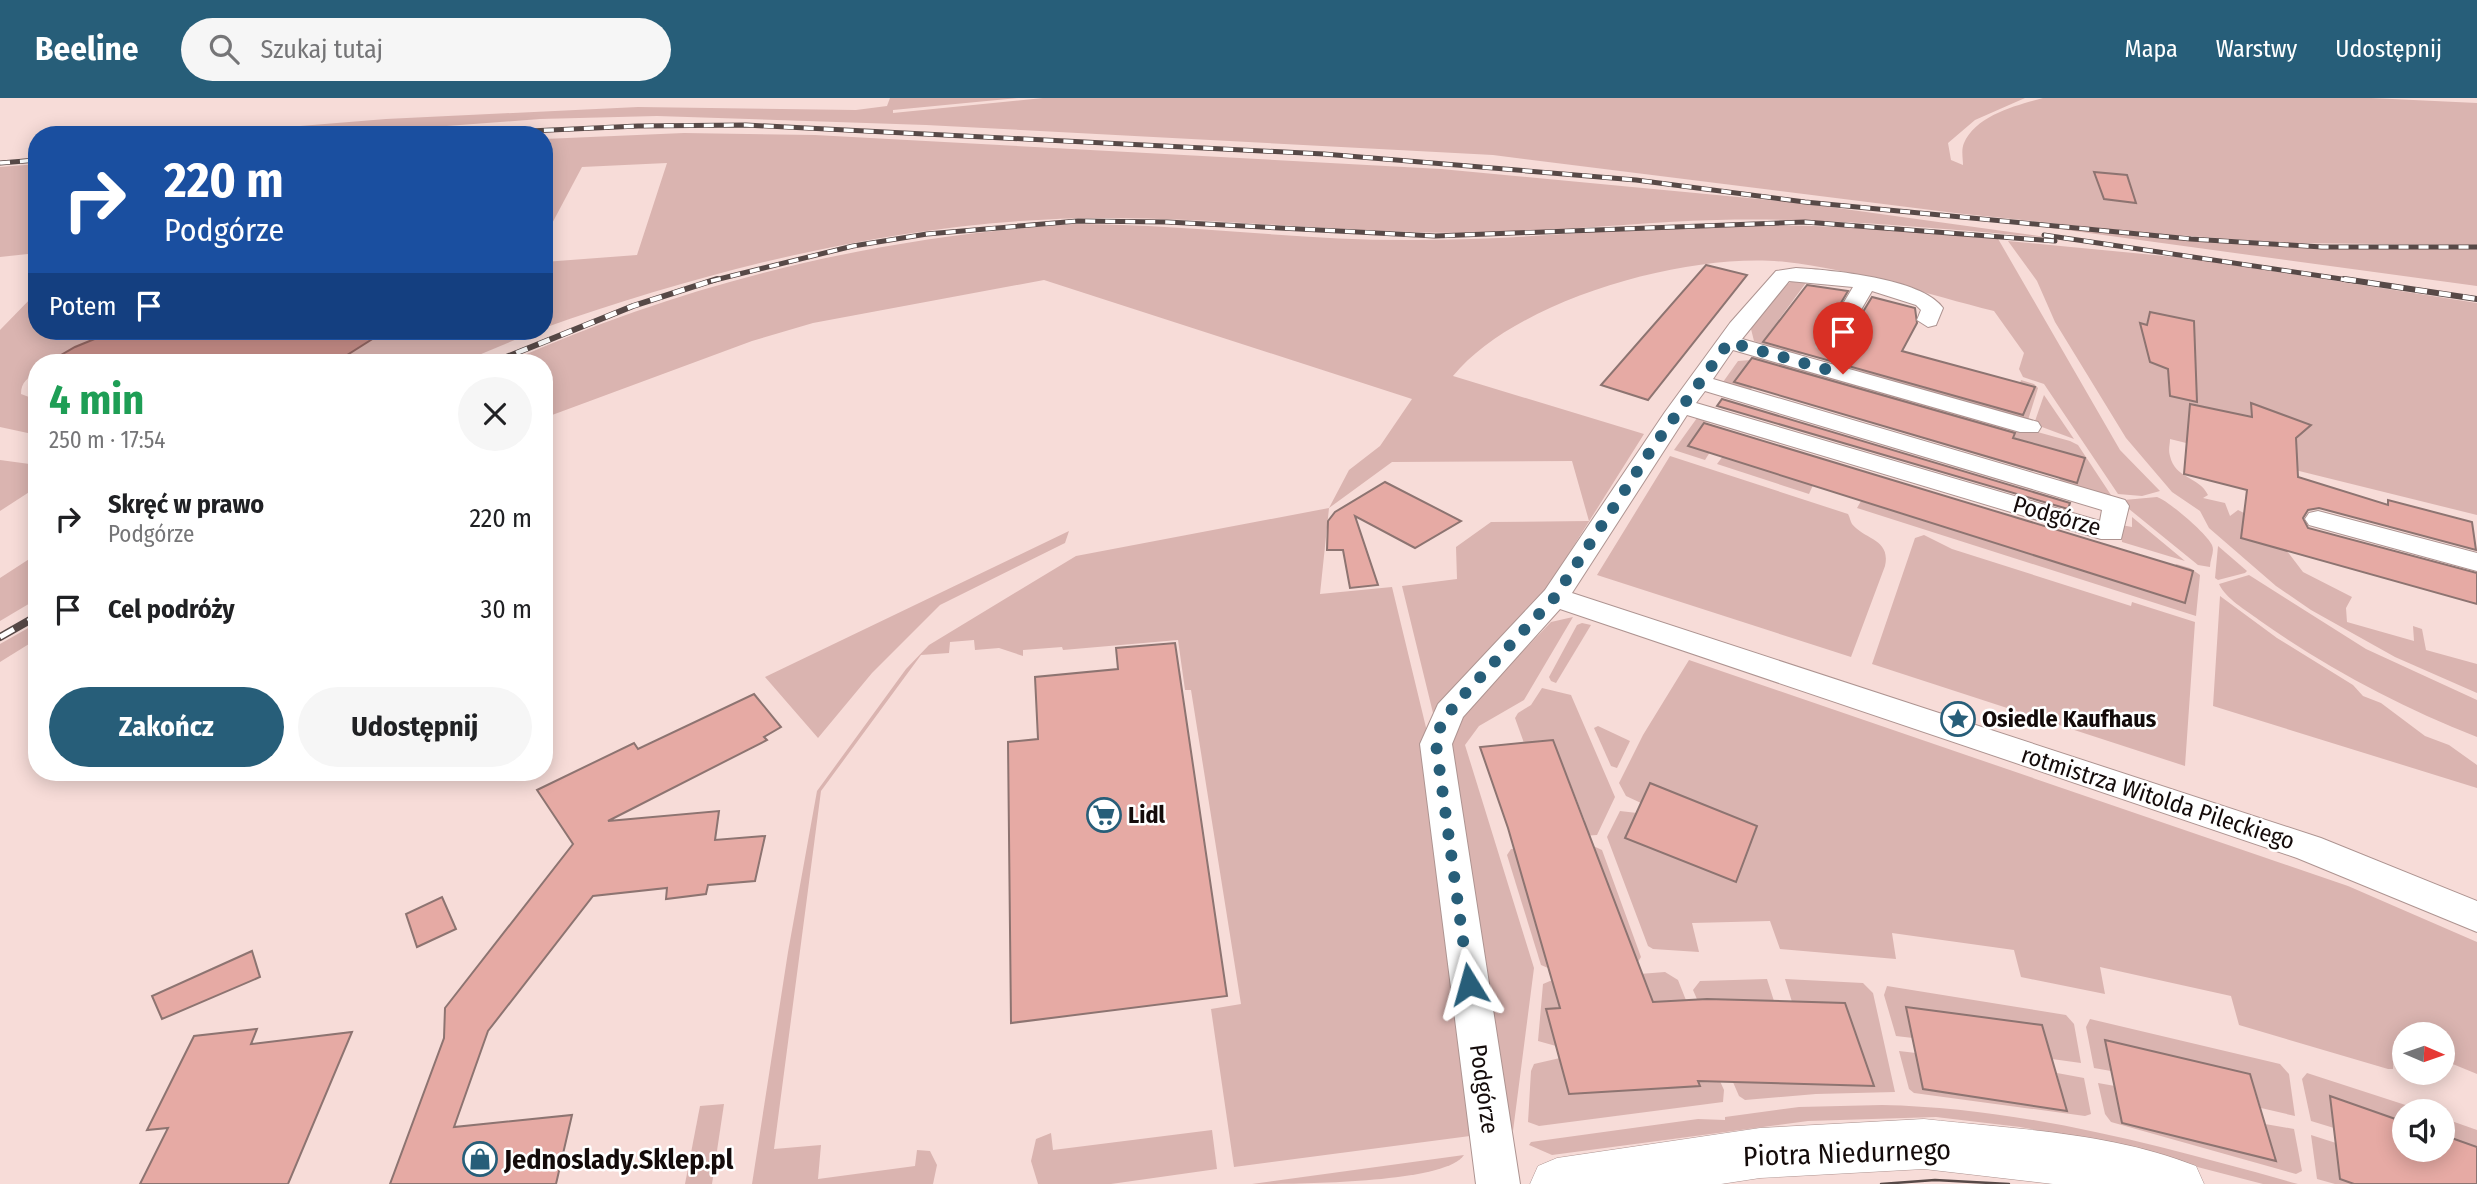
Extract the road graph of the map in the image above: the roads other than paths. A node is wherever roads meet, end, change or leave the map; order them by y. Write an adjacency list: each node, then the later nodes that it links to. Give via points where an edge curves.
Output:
1 (1866, 284): 2 (street, Podgórze, via 1930,303 1933,312); 3 (street, Podgórze, via 1815,273 1783,275); 4 (street)
2 (1928, 320)
3 (1729, 342): 4 (street); 5 (street, Podgórze)
4 (1826, 351): 7 (street)
5 (1700, 382): 6 (street, Podgórze); 6 (street, Podgórze, via 2116,506 2111,533)
6 (1682, 406): 10 (street, Podgórze)
7 (2029, 427)
8 (2318, 519): 9 (street)
9 (2477, 562)
10 (1555, 597): 11 (street, rotmistrza Witolda Pileckiego, via 2309,848); 12 (street, Podgórze, via 1458,701 1441,724 1436,744)
11 (2477, 917)
12 (1498, 1184)
13 (1557, 1184): 14 (street, Piotra Niedurnego, via 1759,1153 1924,1144 2080,1162)
14 (2177, 1184)

